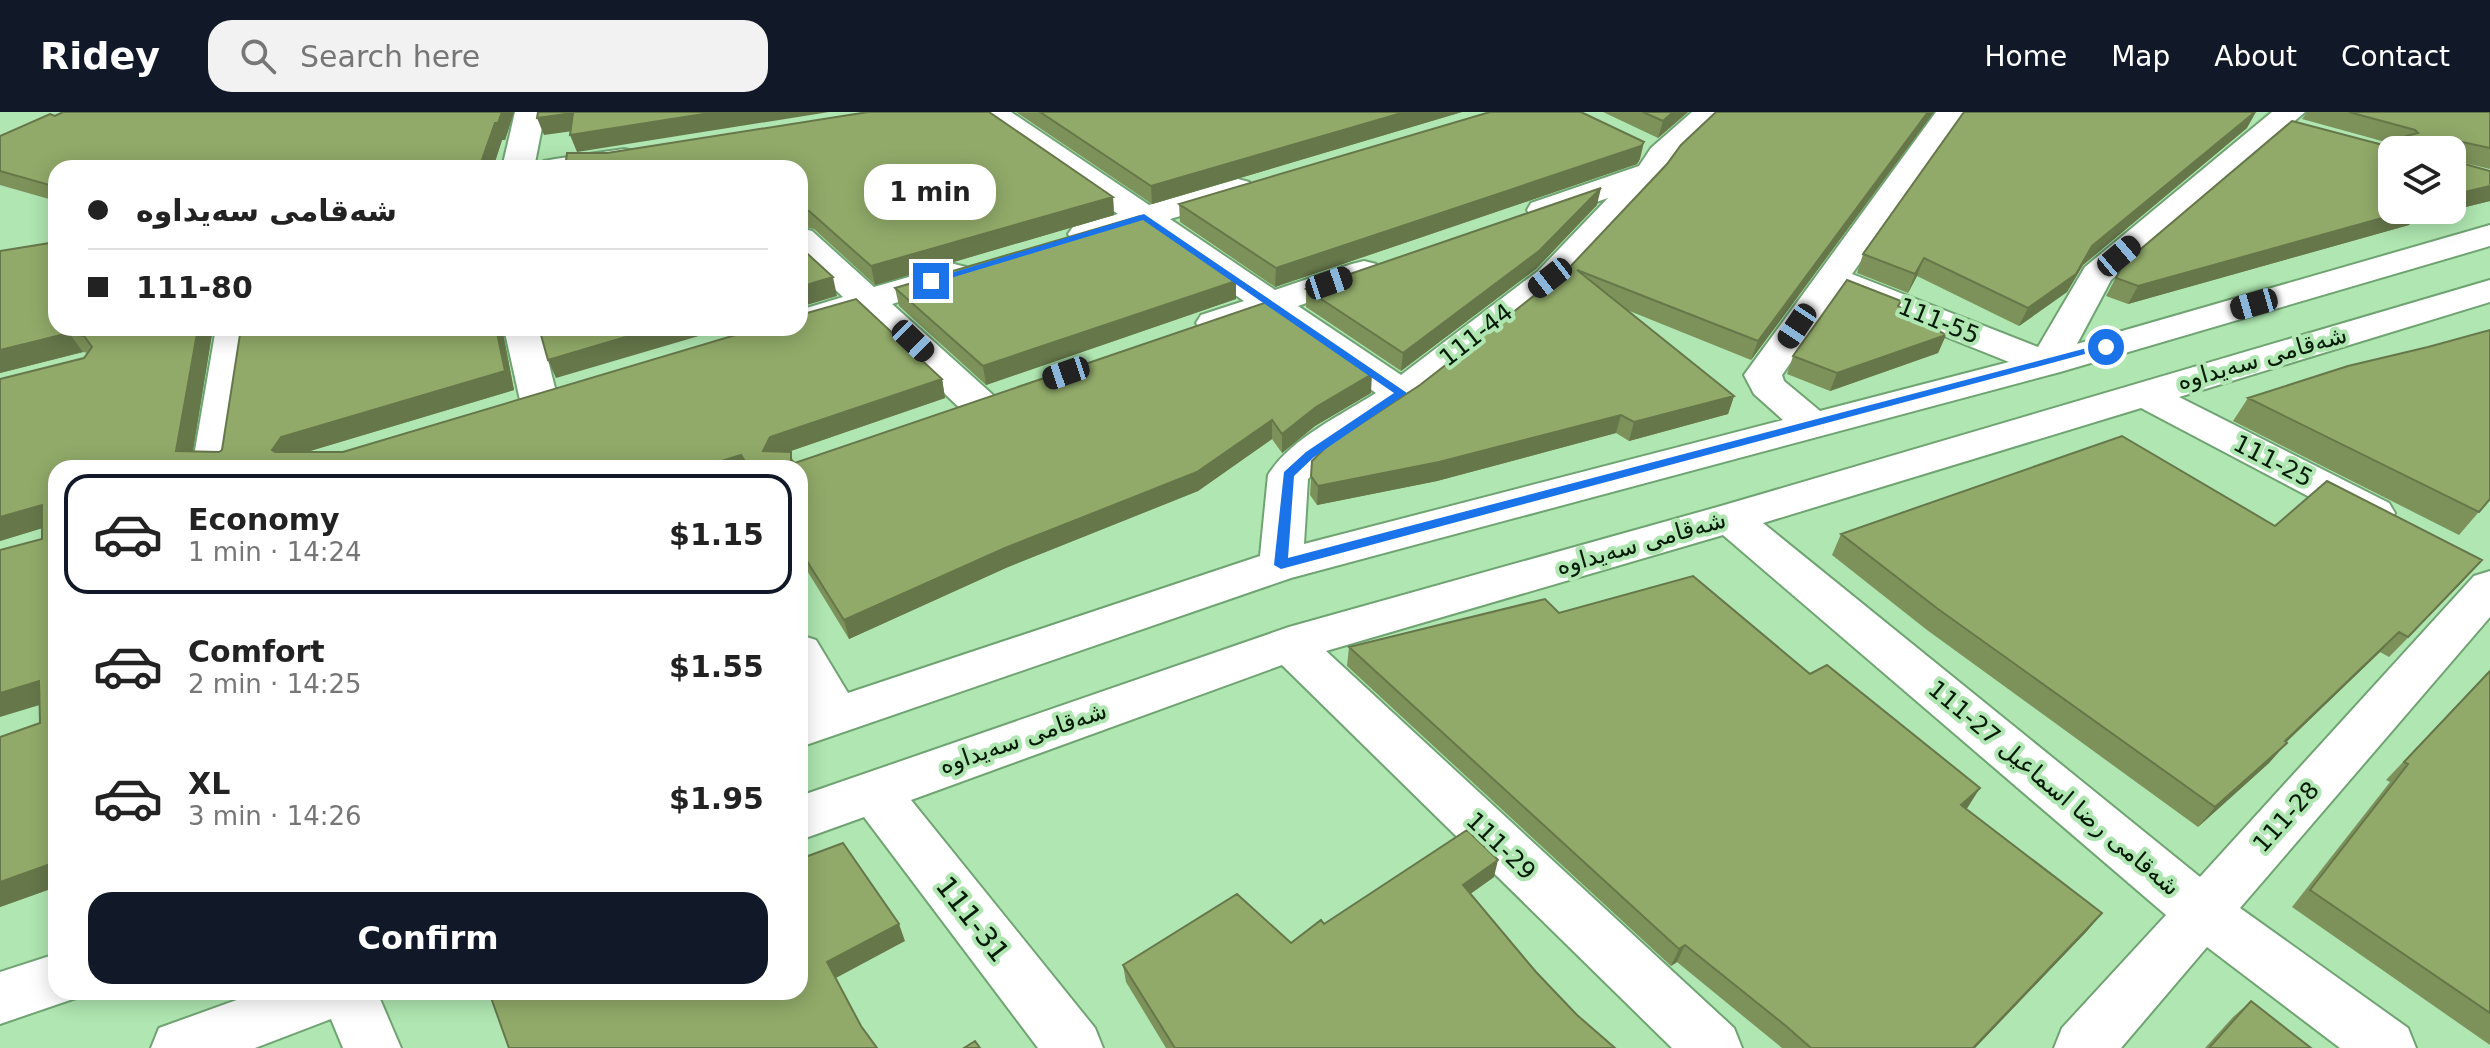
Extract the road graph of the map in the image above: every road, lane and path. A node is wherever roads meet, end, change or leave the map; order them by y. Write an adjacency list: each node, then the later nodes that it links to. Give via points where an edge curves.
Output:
1 (530, 112): 8 (street)
2 (991, 112): 11 (street)
3 (1710, 112): 7 (street, 111-44)
4 (1951, 112): 18 (street)
5 (2279, 122): 26 (street, via 2097,274)
6 (655, 153): 9 (street)
7 (1650, 157): 12 (street); 27 (street, 111-44, via 1550,278)
8 (520, 160)
9 (608, 160)
10 (1265, 182): 11 (street)
11 (1144, 217): 14 (street); 21 (street)
12 (1519, 218)
13 (2490, 235): 26 (street)
14 (1053, 244)
15 (808, 245): 20 (street)
16 (1402, 258): 21 (street)
17 (976, 267): 20 (street)
18 (1831, 278): 26 (street, 111-55); 31 (street, via 1763,375 1767,386)
19 (2490, 291): 28 (street, شەقامی سەیداوە)
20 (869, 300): 22 (street); 30 (street)
21 (1271, 303): 23 (street); 27 (street)
22 (808, 319)
23 (1183, 333)
24 (233, 336): 32 (street)
25 (524, 336): 29 (street)
26 (2047, 364): 31 (street)
27 (1402, 393): 35 (street, 111-44, via 1310,454 1288,475)
28 (2142, 393): 33 (street, شەقامی سەیداوە); 34 (street, 111-25)
29 (540, 400)
30 (979, 403)
31 (1811, 424): 35 (street)
32 (213, 460)
33 (1730, 518): 37 (street, شەقامی سەیداوە); 42 (street, 111-27 شەقامی رضا اسماعيل)
34 (2406, 530)
35 (1281, 565): 39 (street)
36 (2481, 573): 42 (street, 111-28)
37 (1289, 644): 40 (street, شەقامی سەیداوە); 50 (street, 111-29)
38 (808, 683): 39 (street)
39 (818, 721)
40 (873, 790): 41 (street, شەقامی سەیداوە); 49 (street, 111-31)
41 (808, 815)
42 (2202, 912): 51 (street, 111-28); 52 (street, 111-27 شەقامی رضا اسماعيل)
43 (48, 983): 44 (street)
44 (0, 998)
45 (312, 1000): 47 (street)
46 (352, 1000): 48 (street)
47 (180, 1048)
48 (372, 1048)
49 (1074, 1048)
50 (1713, 1048)
51 (2083, 1048)
52 (2387, 1048)

